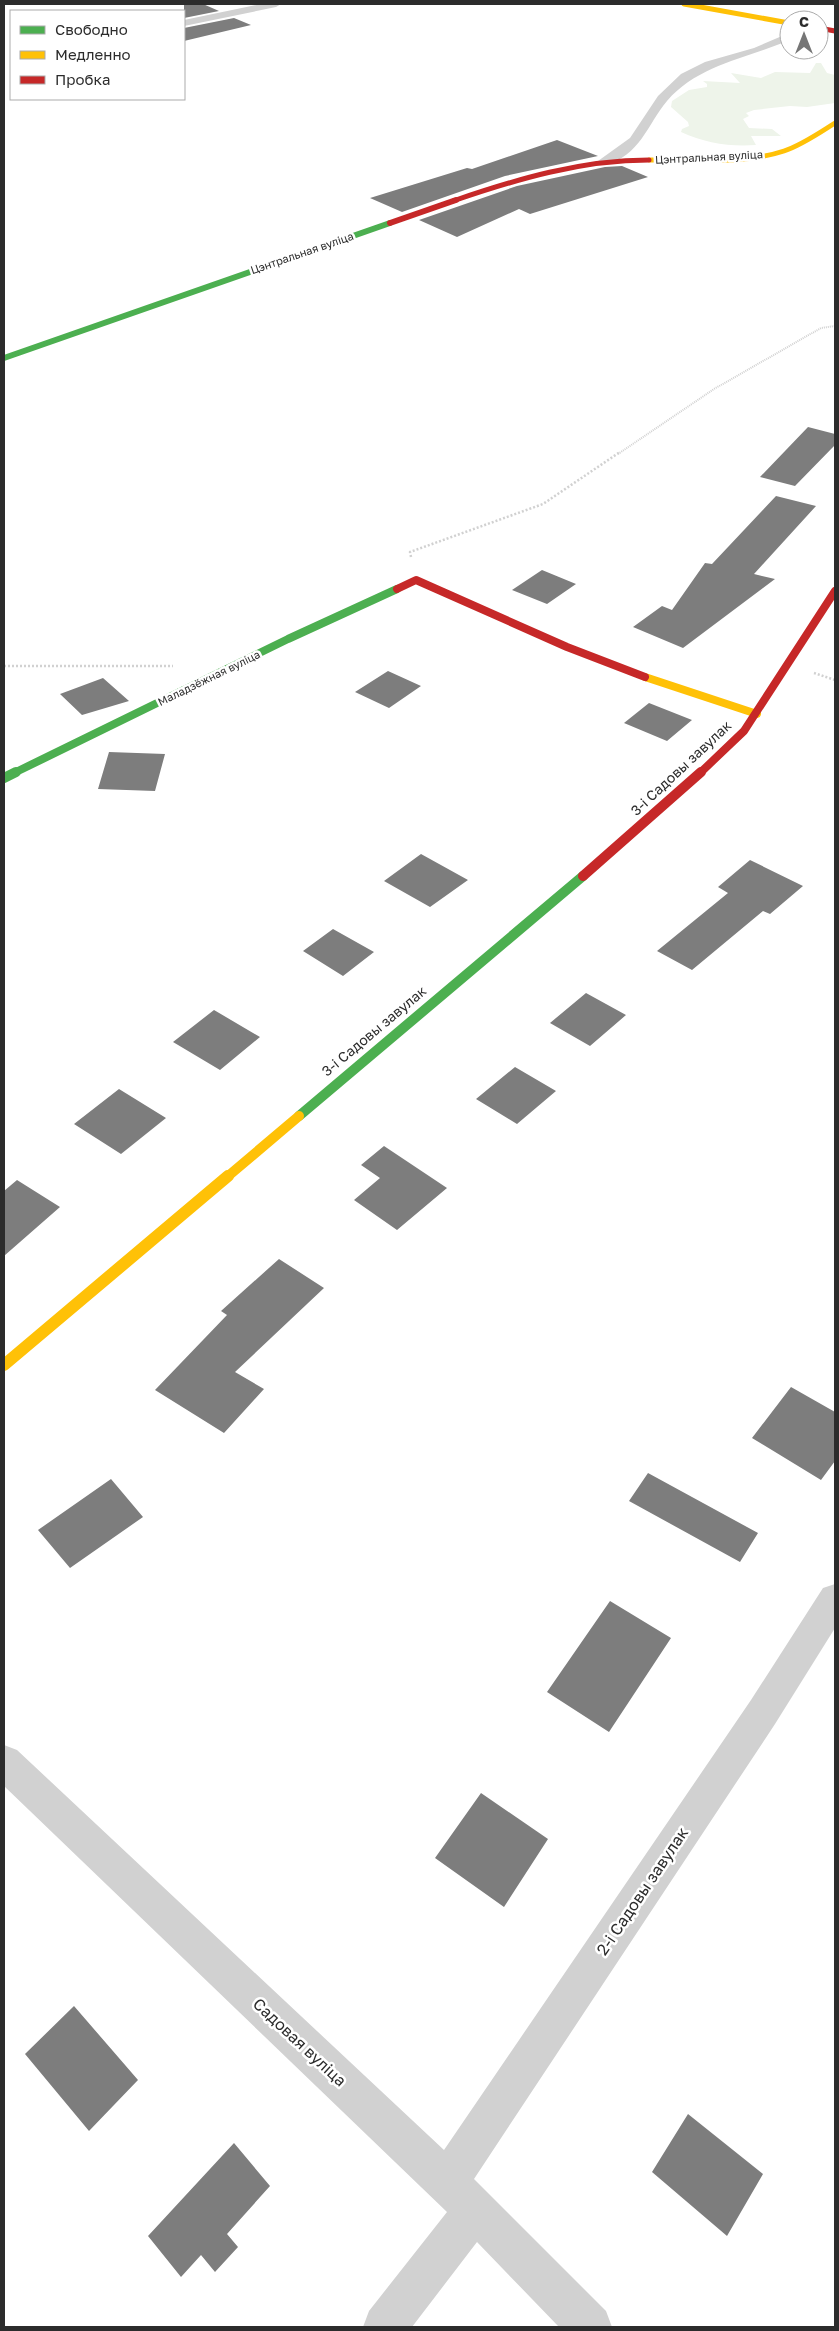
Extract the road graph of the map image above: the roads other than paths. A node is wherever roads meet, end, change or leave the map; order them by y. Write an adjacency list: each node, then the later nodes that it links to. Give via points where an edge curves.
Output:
1 (276, 4): 4 (street)
2 (684, 4): 3 (street)
3 (779, 21)
4 (185, 24)
5 (779, 41): 7 (street, Цэнтральная вуліца, via 709,64 685,77 662,99 634,141)
6 (835, 123): 7 (street, Цэнтральная вуліца, via 794,147 762,155)
7 (605, 162): 8 (street, Цэнтральная вуліца, via 545,172 474,192)
8 (4, 358)
9 (835, 590): 10 (street, 3-і Садовы завулак)
10 (757, 714): 11 (street, Маладзёжная вуліца, via 567,647 416,580); 12 (street, 3-і Садовы завулак, via 723,752 613,851)
11 (4, 778)
12 (4, 1365)
13 (835, 1599): 15 (street, 2-і Садовы завулак)
14 (4, 1762): 15 (street, Садовая вуліца)
15 (461, 2196): 16 (street, 2-і Садовы завулак); 17 (street, Садовая вуліца)
16 (385, 2327)
17 (590, 2327)

